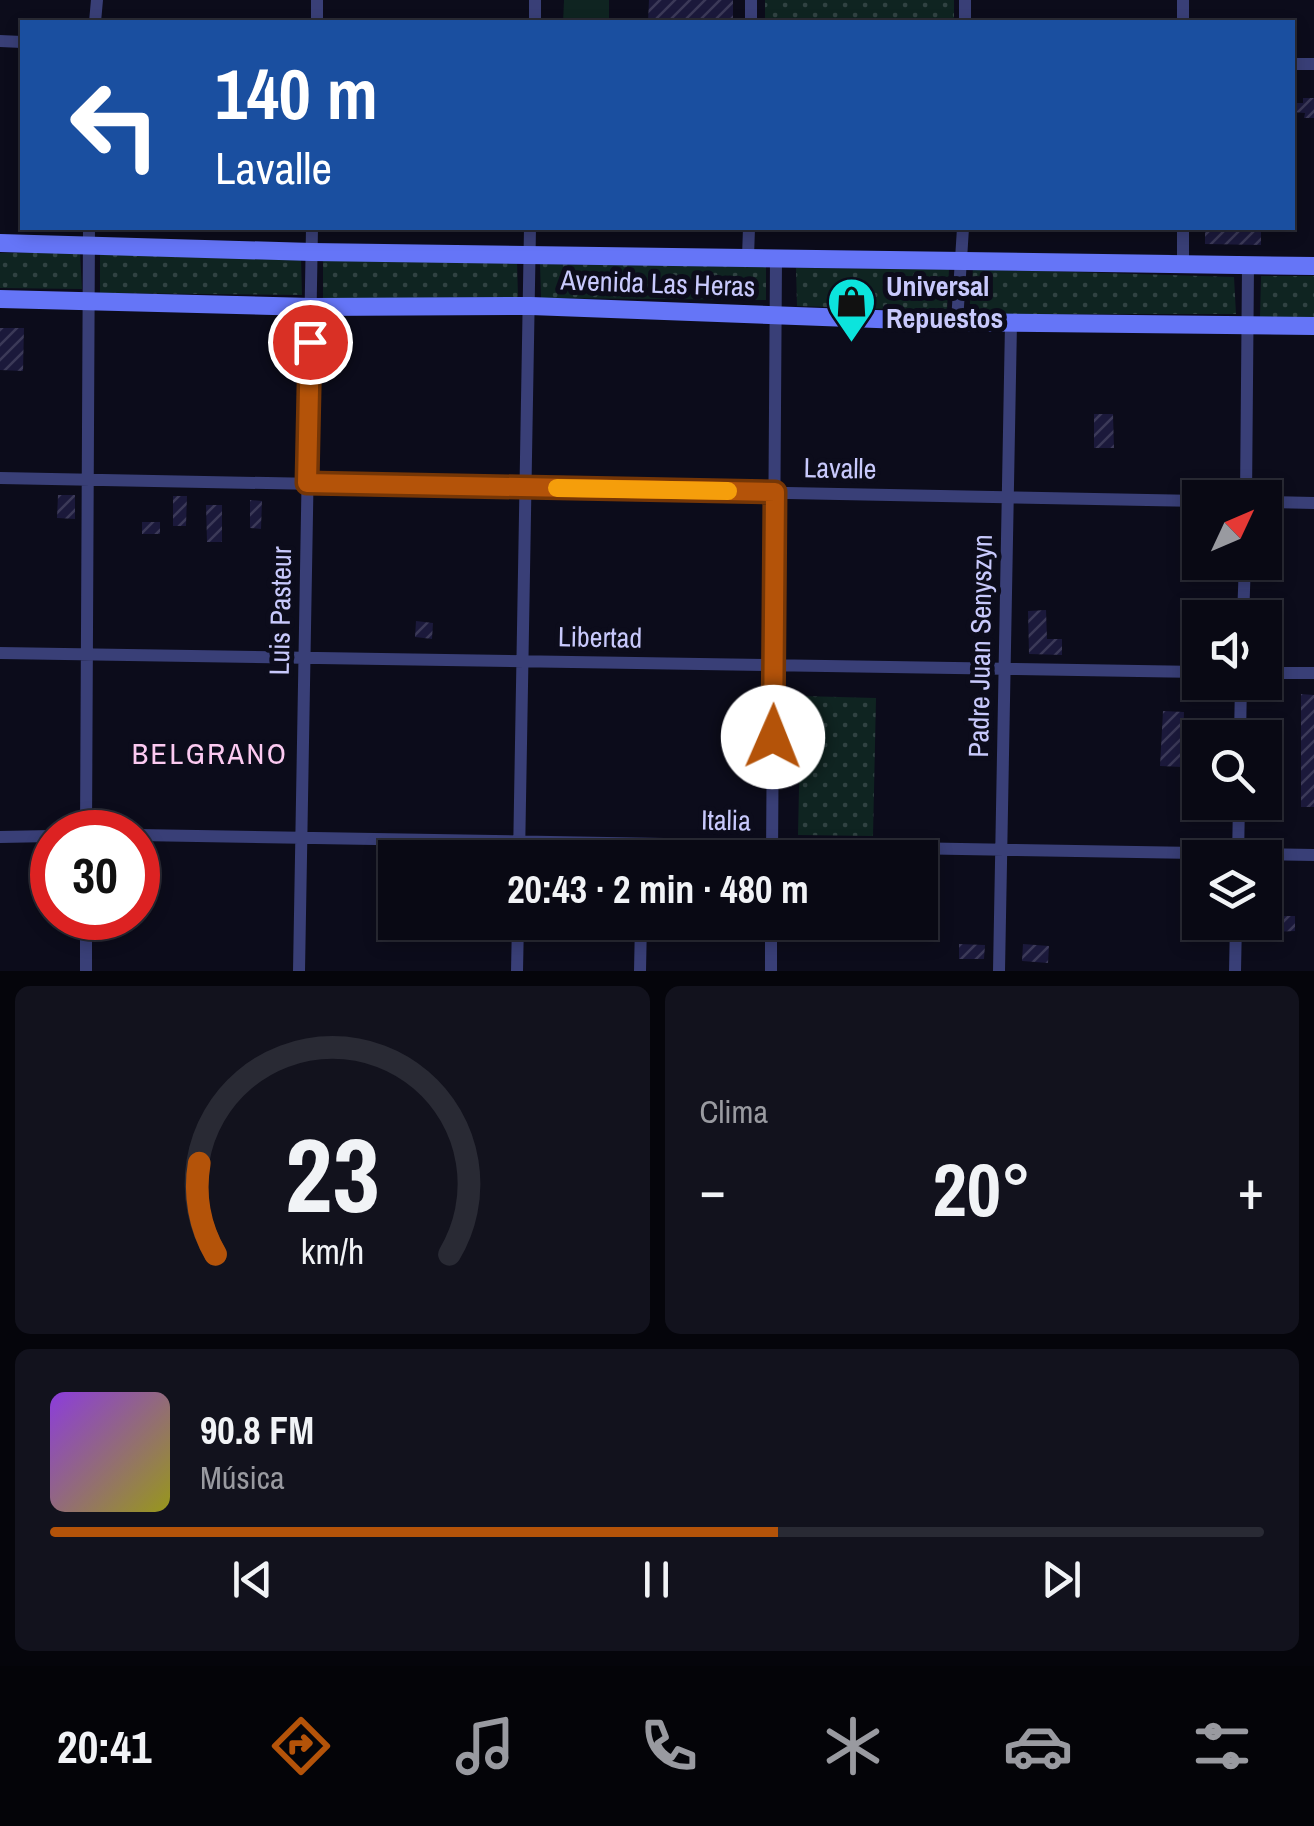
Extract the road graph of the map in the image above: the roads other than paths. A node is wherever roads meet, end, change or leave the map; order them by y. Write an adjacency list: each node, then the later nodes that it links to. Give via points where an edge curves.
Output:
1 (312, 230): 8 (street, Luis Pasteur)
2 (530, 230): 9 (street)
3 (748, 230): 10 (street)
4 (963, 230): 12 (street)
5 (1183, 230): 13 (street)
6 (89, 236): 7 (main road, Avenida Las Heras); 8 (main road, Avenida Las Heras); 17 (street)
7 (0, 243)
8 (312, 252): 9 (main road, Avenida Las Heras); 18 (street, Luis Pasteur)
9 (530, 255): 10 (main road, Avenida Las Heras); 19 (street)
10 (748, 257): 11 (main road, Avenida Las Heras)
11 (776, 259): 12 (main road, Avenida Las Heras); 20 (street)
12 (962, 260): 13 (main road, Avenida Las Heras); 21 (street)
13 (1183, 264): 14 (main road, Avenida Las Heras)
14 (1248, 266): 15 (main road, Avenida Las Heras); 23 (street)
15 (1314, 266)
16 (0, 299): 17 (main road, Avenida Las Heras)
17 (91, 300): 18 (main road, Avenida Las Heras); 26 (street)
18 (311, 306): 19 (main road, Avenida Las Heras); 28 (street, Luis Pasteur)
19 (531, 306): 20 (main road, Avenida Las Heras); 29 (street)
20 (776, 314): 21 (main road, Avenida Las Heras); 30 (street)
21 (957, 322): 22 (main road, Avenida Las Heras)
22 (1011, 322): 23 (main road, Avenida Las Heras); 31 (street, Padre Juan Senyszyn)
23 (1247, 325): 24 (main road, Avenida Las Heras); 27 (street)
24 (1314, 326)
25 (0, 478): 26 (street, Lavalle)
26 (88, 478): 28 (street, Lavalle); 36 (street)
27 (1246, 480)
28 (307, 483): 29 (street, Lavalle); 37 (street, Luis Pasteur)
29 (525, 487): 30 (street, Lavalle); 38 (street)
30 (775, 492): 31 (street, Lavalle); 39 (street)
31 (1007, 497): 32 (street, Lavalle); 40 (street, Padre Juan Senyszyn)
32 (1182, 501)
33 (1282, 502): 34 (street)
34 (1314, 503)
35 (0, 653): 36 (street, Libertad)
36 (87, 654): 37 (street, Libertad); 44 (street)
37 (304, 658): 38 (street, Libertad); 48 (street, Luis Pasteur)
38 (523, 661): 39 (street, Libertad); 50 (street)
39 (774, 665): 40 (street, Libertad); 51 (street)
40 (1004, 668): 41 (street, Libertad); 52 (street, Padre Juan Senyszyn)
41 (1182, 672)
42 (1282, 672): 43 (street)
43 (1314, 673)
44 (86, 810)
45 (160, 835): 48 (street, Italia)
46 (30, 836): 47 (street)
47 (0, 837)
48 (301, 838): 49 (street, Italia); 63 (street, Luis Pasteur)
49 (410, 840)
50 (520, 840)
51 (772, 840)
52 (1001, 850): 53 (street, Italia); 54 (street, Italia); 67 (street, Padre Juan Senyszyn)
53 (938, 851)
54 (1182, 854)
55 (1282, 854): 56 (street, Italia)
56 (1314, 854)
57 (86, 940): 62 (street)
58 (518, 940): 64 (street)
59 (641, 940): 65 (street)
60 (771, 940): 66 (street)
61 (1236, 940): 68 (street)
62 (86, 971)
63 (298, 971)
64 (517, 971)
65 (640, 971)
66 (771, 971)
67 (998, 971)
68 (1235, 971)

